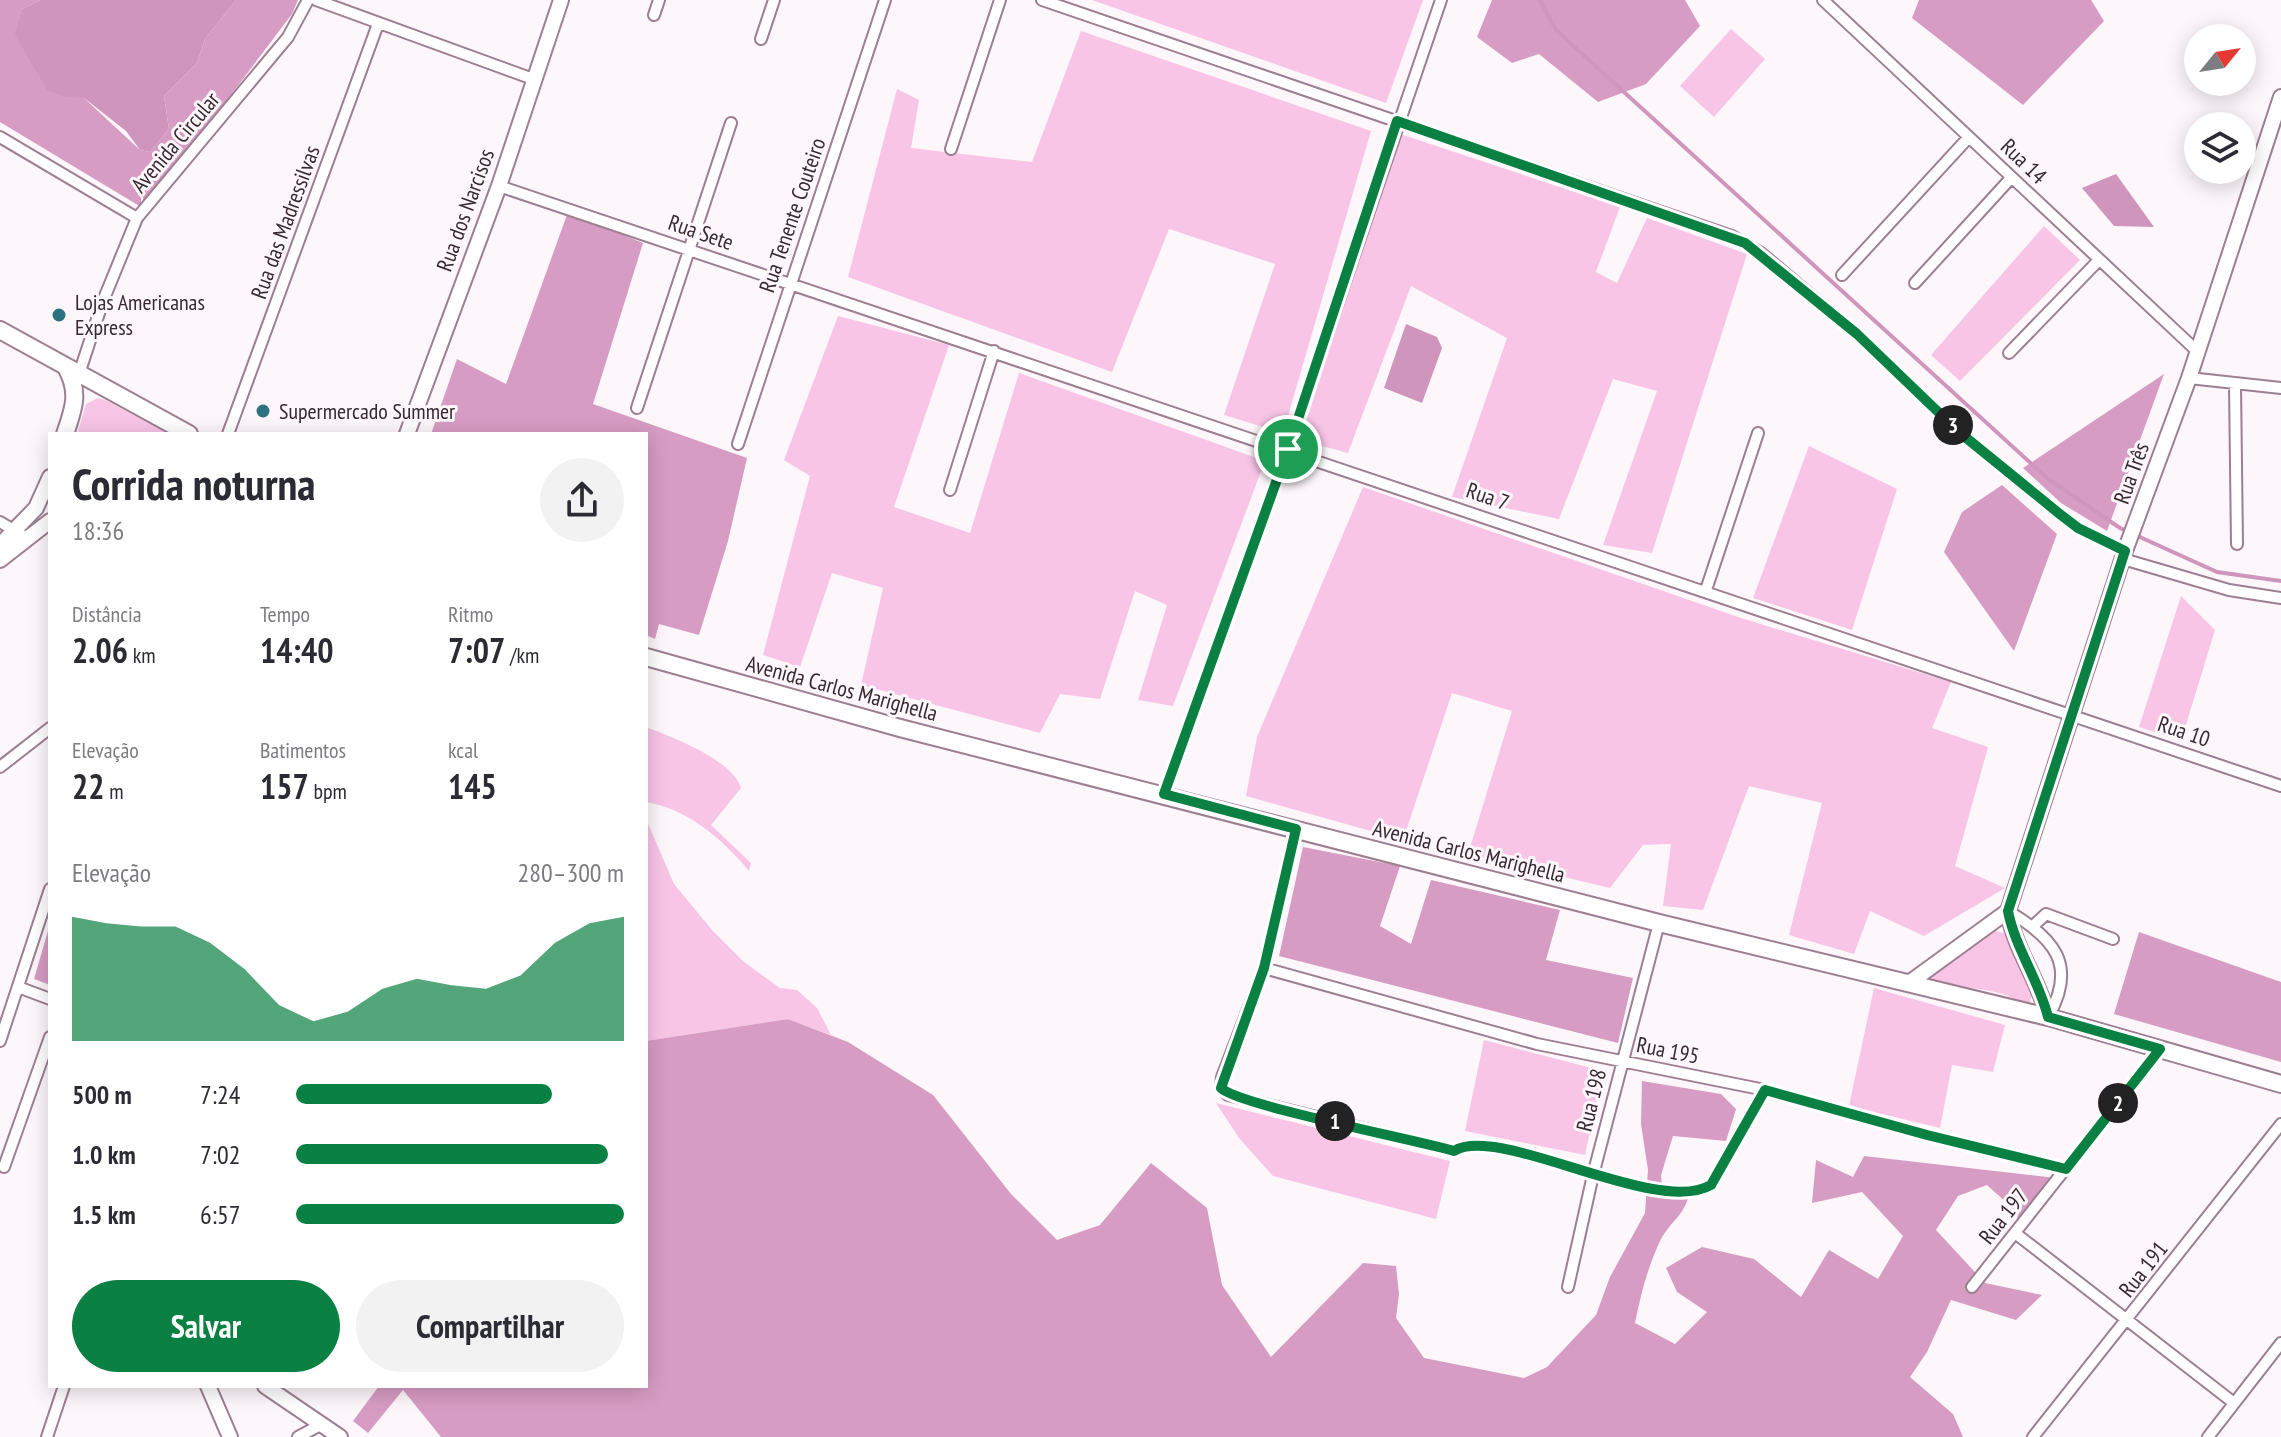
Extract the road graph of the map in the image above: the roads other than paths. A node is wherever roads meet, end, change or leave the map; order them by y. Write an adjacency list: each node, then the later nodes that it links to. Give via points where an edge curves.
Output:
1 (308, 0): 23 (street, Avenida Circular, via 288,37)
2 (316, 0): 12 (street)
3 (561, 0): 14 (main road, Rua dos Narcisos)
4 (659, 0): 11 (street)
5 (774, 0): 13 (street)
6 (885, 0): 28 (street, Rua Tenente Couteiro)
7 (1000, 0): 20 (street)
8 (1042, 0): 16 (street)
9 (1441, 0): 16 (street)
10 (1823, 0): 19 (street, Rua 14)
11 (654, 15)
12 (378, 24): 14 (street); 43 (street, Rua das Madressilvas)
13 (761, 39)
14 (533, 79): 22 (main road, Rua dos Narcisos)
15 (2281, 97): 32 (main road, Rua Três)
16 (1397, 121): 47 (street); 55 (street, via 1745,243 1857,334 1959,432 2078,528)
17 (731, 123): 24 (street)
18 (0, 137): 23 (street, Avenida Circular)
19 (1969, 137): 21 (street, Rua 14); 26 (street)
20 (951, 149)
21 (2011, 178): 25 (street, Rua 14); 27 (street)
22 (499, 186): 24 (street, Rua Sete); 44 (main road, Rua dos Narcisos)
23 (137, 218): 34 (street)
24 (688, 249): 28 (street, Rua Sete); 40 (street)
25 (2099, 260): 32 (street, Rua 14); 33 (street)
26 (1842, 275)
27 (1915, 283)
28 (789, 284): 29 (street, Rua Sete); 46 (street, Rua Tenente Couteiro)
29 (889, 315): 31 (street, Rua 7)
30 (0, 330): 34 (main road)
31 (994, 351): 47 (street, Rua 7); 49 (street)
32 (2197, 351): 35 (main road, Rua Três)
33 (2009, 353)
34 (72, 370): 38 (main road); 39 (main road)
35 (2189, 378): 36 (street); 55 (main road, Rua Três)
36 (2235, 385): 37 (street); 53 (street)
37 (2281, 388)
38 (107, 391): 39 (main road); 42 (main road)
39 (76, 403): 41 (main road)
40 (637, 408)
41 (66, 432)
42 (184, 432)
43 (229, 432)
44 (408, 432)
45 (1758, 433): 57 (street)
46 (738, 444)
47 (1288, 449): 57 (street, Rua 7); 64 (street)
48 (48, 481): 52 (main road)
49 (950, 490)
50 (0, 522): 52 (street)
51 (48, 522): 52 (main road)
52 (22, 535): 54 (main road); 56 (main road)
53 (2237, 544)
54 (0, 545)
55 (2124, 555): 58 (street, via 2229,590); 60 (main road, Rua Três)
56 (0, 560)
57 (1706, 590): 60 (street, Rua 7)
58 (2281, 598)
59 (648, 658): 64 (main road, Avenida Carlos Marighella)
60 (2075, 714): 63 (street, Rua 10); 67 (main road, Rua Três)
61 (48, 730): 62 (street)
62 (0, 767)
63 (2281, 786)
64 (1164, 794): 65 (main road, Avenida Carlos Marighella)
65 (1296, 829): 68 (main road, Avenida Carlos Marighella); 71 (street)
66 (48, 901): 73 (street)
67 (2008, 911): 69 (street); 72 (main road); 75 (main road)
68 (1659, 923): 72 (main road, Avenida Carlos Marighella); 79 (street, Rua 198)
69 (2033, 926): 70 (street, via 2046,914); 75 (street, via 2049,941 2061,967 2061,993)
70 (2113, 939)
71 (1264, 968): 79 (street, Rua 195, via 1537,1044); 85 (street, via 1221,1088 1239,1098 1454,1151 1465,1144 1490,1146)
72 (1909, 983): 75 (main road, Avenida Carlos Marighella)
73 (18, 987): 74 (street); 76 (street)
74 (48, 998)
75 (2048, 1017): 78 (main road, Avenida Carlos Marighella)
76 (0, 1041)
77 (48, 1043): 83 (street)
78 (2160, 1049): 80 (main road, Avenida Carlos Marighella); 84 (street, Rua 197)
79 (1621, 1061): 81 (street, Rua 195); 85 (street, Rua 198)
80 (2281, 1084)
81 (1765, 1090): 84 (street, Rua 195); 85 (street, via 1726,1162 1704,1189 1671,1190)
82 (2281, 1124): 89 (street, Rua 191)
83 (4, 1167)
84 (2066, 1169): 86 (street, Rua 197)
85 (1593, 1175): 87 (street, Rua 198)
86 (2015, 1233): 88 (street, Rua 197); 89 (street)
87 (1568, 1287)
88 (1972, 1287)
89 (2127, 1322): 94 (street); 100 (street, Rua 191)
90 (2281, 1343): 94 (street)
91 (63, 1388): 96 (street)
92 (209, 1388): 97 (main road)
93 (268, 1388): 95 (main road)
94 (2234, 1403): 101 (street)
95 (322, 1424): 98 (street); 99 (main road)
96 (47, 1437)
97 (230, 1437)
98 (298, 1437)
99 (340, 1437)
100 (2033, 1437)
101 (2208, 1437)

